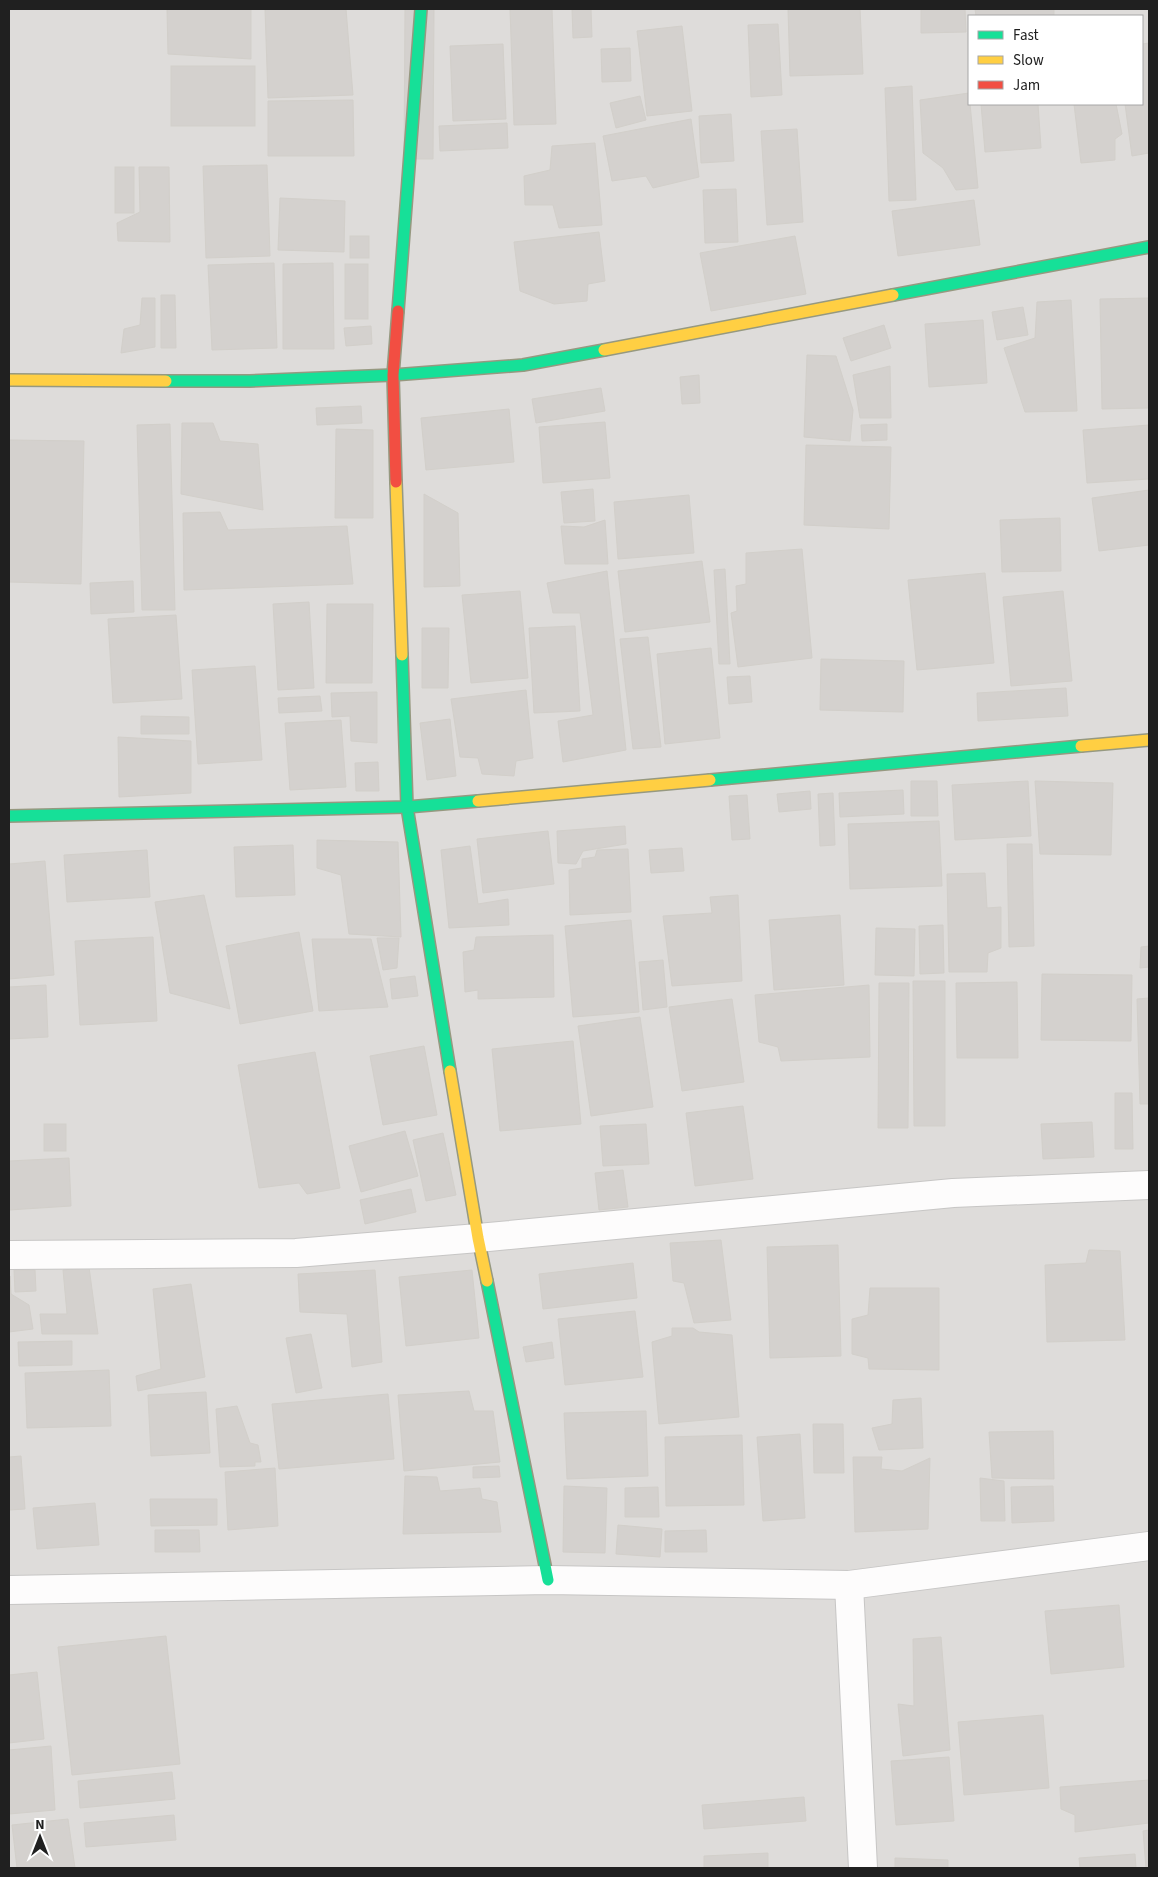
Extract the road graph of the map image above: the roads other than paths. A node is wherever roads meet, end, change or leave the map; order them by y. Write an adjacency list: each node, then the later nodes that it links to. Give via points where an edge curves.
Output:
1 (421, 9): 3 (street)
2 (1149, 247): 3 (street, via 523,365)
3 (393, 375): 4 (street, via 250,381); 6 (street)
4 (9, 380)
5 (1149, 740): 6 (street)
6 (407, 807): 7 (street); 9 (street)
7 (9, 816)
8 (1149, 1185): 9 (street, via 953,1193)
9 (478, 1238): 10 (street, via 296,1253); 12 (street)
10 (9, 1254)
11 (1149, 1546): 13 (street)
12 (548, 1580): 13 (street); 14 (street)
13 (848, 1585): 15 (street)
14 (9, 1590)
15 (863, 1868)

